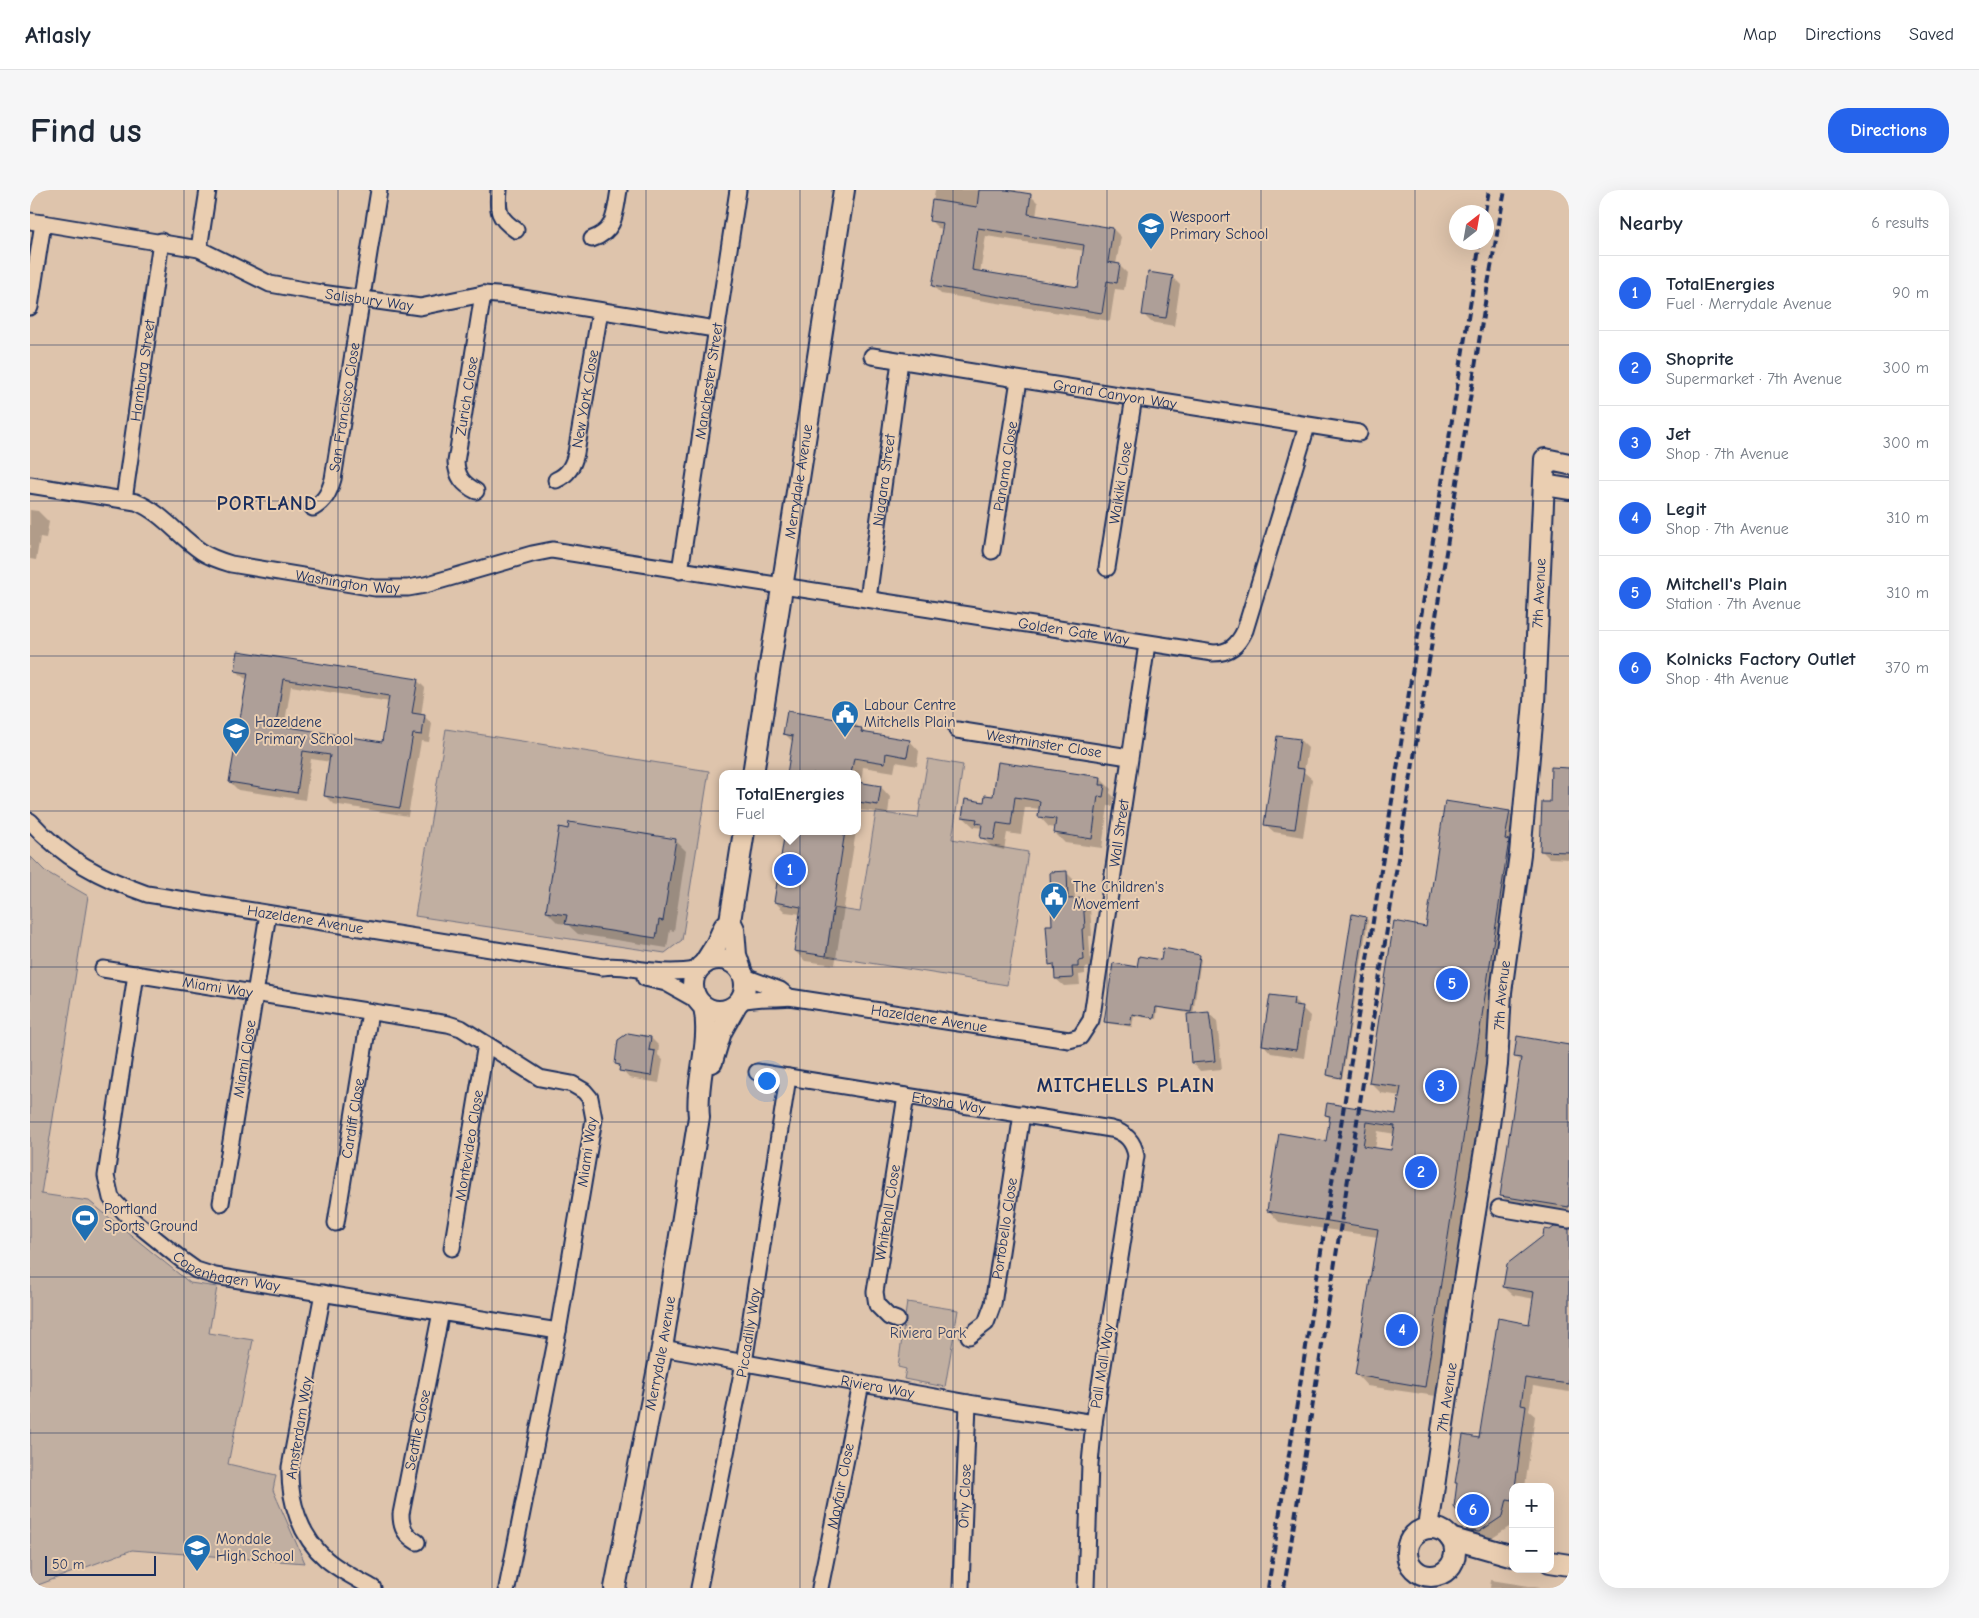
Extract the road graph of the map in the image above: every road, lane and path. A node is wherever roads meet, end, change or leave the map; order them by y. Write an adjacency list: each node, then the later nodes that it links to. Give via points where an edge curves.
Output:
1 (208, 190): 11 (street)
2 (379, 190): 13 (street, San Francisco Close)
3 (499, 190): 8 (street, via 500,216)
4 (619, 190): 9 (street, via 611,227)
5 (738, 190): 16 (street, Manchester Street)
6 (844, 190): 34 (street, Merrydale Avenue)
7 (36, 222): 10 (street, Salisbury Way); 14 (street)
8 (516, 230)
9 (592, 239)
10 (161, 241): 11 (street, Salisbury Way); 29 (street, Hamburg Street)
11 (199, 249): 13 (street, Salisbury Way, via 270,284)
12 (483, 294): 13 (street, Salisbury Way, via 420,307); 15 (street, Salisbury Way); 28 (street, Zurich Close, via 456,462 461,480)
13 (362, 299): 30 (street, San Francisco Close, via 334,480 327,496)
14 (30, 307)
15 (600, 310): 16 (street, Salisbury Way); 24 (street, New York Close, via 576,453 569,471)
16 (715, 329): 33 (street, Manchester Street)
17 (872, 356): 18 (street, Grand Canyon Way)
18 (900, 361): 19 (street, Grand Canyon Way); 35 (street, Niagara Street)
19 (1019, 380): 20 (street, Grand Canyon Way); 31 (street, Panama Close)
20 (1134, 398): 21 (street, Grand Canyon Way); 32 (street, Waikiki Close)
21 (1306, 426): 22 (street, Grand Canyon Way); 36 (street, Golden Gate Way, via 1240,641 1223,653)
22 (1359, 433)
23 (1569, 464): 26 (street, 7th Avenue, via 1546,460)
24 (556, 480)
25 (30, 485): 29 (street, Washington Way)
26 (1544, 485): 27 (street); 77 (street, 7th Avenue, via 1534,702 1520,854 1501,992 1497,1065)
27 (1569, 489)
28 (476, 491)
29 (124, 500): 33 (street, Washington Way, via 146,506 212,558 375,588 425,585 552,550)
30 (313, 508)
31 (992, 551)
32 (1107, 568)
33 (680, 571): 34 (street, Golden Gate Way)
34 (782, 586): 35 (street, Golden Gate Way); 39 (street, Merrydale Avenue)
35 (868, 598): 36 (street, Golden Gate Way)
36 (1147, 644): 38 (street, Wall Street)
37 (957, 730): 38 (street, Westminster Close)
38 (1129, 757): 54 (street, Wall Street, via 1091,1020 1080,1037)
39 (754, 770)
40 (30, 821): 42 (street, Hazeldene Avenue, via 71,858 116,883 147,894)
41 (743, 835): 43 (street)
42 (268, 914): 44 (street, Hazeldene Avenue); 49 (street, Miami Close)
43 (730, 921): 45 (street); 48 (street)
44 (602, 967): 45 (street, Hazeldene Avenue, via 614,965 665,972 686,972); 51 (street, Hazeldene Avenue, via 612,973 666,983)
45 (701, 967): 48 (street, via 711,960 728,960); 51 (street, via 693,985)
46 (103, 969): 47 (street, Miami Way)
47 (136, 974): 49 (street, Miami Way); 67 (street, Copenhagen Way, via 107,1161 106,1176 111,1198 130,1218 196,1270 214,1276)
48 (743, 974): 50 (street, Hazeldene Avenue); 52 (street, via 745,994)
49 (254, 993): 53 (street, Miami Way); 62 (street, Miami Close)
50 (789, 996): 52 (street, Hazeldene Avenue, via 751,998); 54 (street, Hazeldene Avenue)
51 (701, 1004): 52 (street, via 719,1012); 60 (street, Merrydale Avenue, via 706,1029 697,1102)
52 (738, 1004): 60 (street, Merrydale Avenue, via 715,1048 705,1104)
53 (370, 1012): 55 (street, Miami Way, via 448,1024); 65 (street, Cardiff Close)
54 (1069, 1040)
55 (486, 1044): 66 (street, Montevideo Close); 70 (street, Miami Way, via 540,1078 578,1087 590,1098 593,1109 594,1119)
56 (757, 1072): 57 (street, Etosha Way)
57 (788, 1076): 58 (street, Etosha Way); 73 (street, Piccadilly Way)
58 (906, 1096): 59 (street, Etosha Way); 69 (street, Whitehall Close, via 875,1292 877,1305)
59 (1022, 1114): 61 (street, Etosha Way, via 1116,1130 1127,1136); 71 (street, Portobello Close, via 993,1304 986,1323)
60 (699, 1117): 72 (street, Merrydale Avenue)
61 (1134, 1146): 76 (street, Pall Mall Way, via 1136,1156)
62 (221, 1203)
63 (1498, 1208): 64 (street)
64 (1569, 1220)
65 (336, 1224)
66 (452, 1248)
67 (323, 1293): 68 (street, Copenhagen Way); 84 (street, Amsterdam Way, via 290,1467 290,1493 300,1523 316,1549 341,1570)
68 (441, 1312): 70 (street, Copenhagen Way); 79 (street, Seattle Close, via 401,1514 404,1531)
69 (897, 1320)
70 (558, 1331): 85 (street, Miami Way)
71 (969, 1336)
72 (662, 1348): 73 (street, Riviera Way); 86 (street, Merrydale Avenue)
73 (744, 1363): 74 (street, Riviera Way); 87 (street, Piccadilly Way)
74 (861, 1384): 75 (street, Riviera Way); 88 (street, Mayfair Close)
75 (968, 1403): 76 (street, Riviera Way); 89 (street, Orly Close)
76 (1094, 1423): 90 (street, Pall Mall Way)
77 (1428, 1528): 78 (street, via 1445,1532); 82 (street, via 1409,1542 1408,1559)
78 (1450, 1538): 83 (street, via 1455,1552); 83 (street, via 1513,1556 1470,1560)
79 (417, 1542)
80 (1554, 1563): 81 (street)
81 (1569, 1565)
82 (1412, 1566): 83 (street, via 1424,1575); 91 (street)
83 (1440, 1576)
84 (373, 1588)
85 (507, 1588)
86 (615, 1588)
87 (699, 1588)
88 (820, 1588)
89 (961, 1588)
90 (1086, 1588)
91 (1411, 1588)

